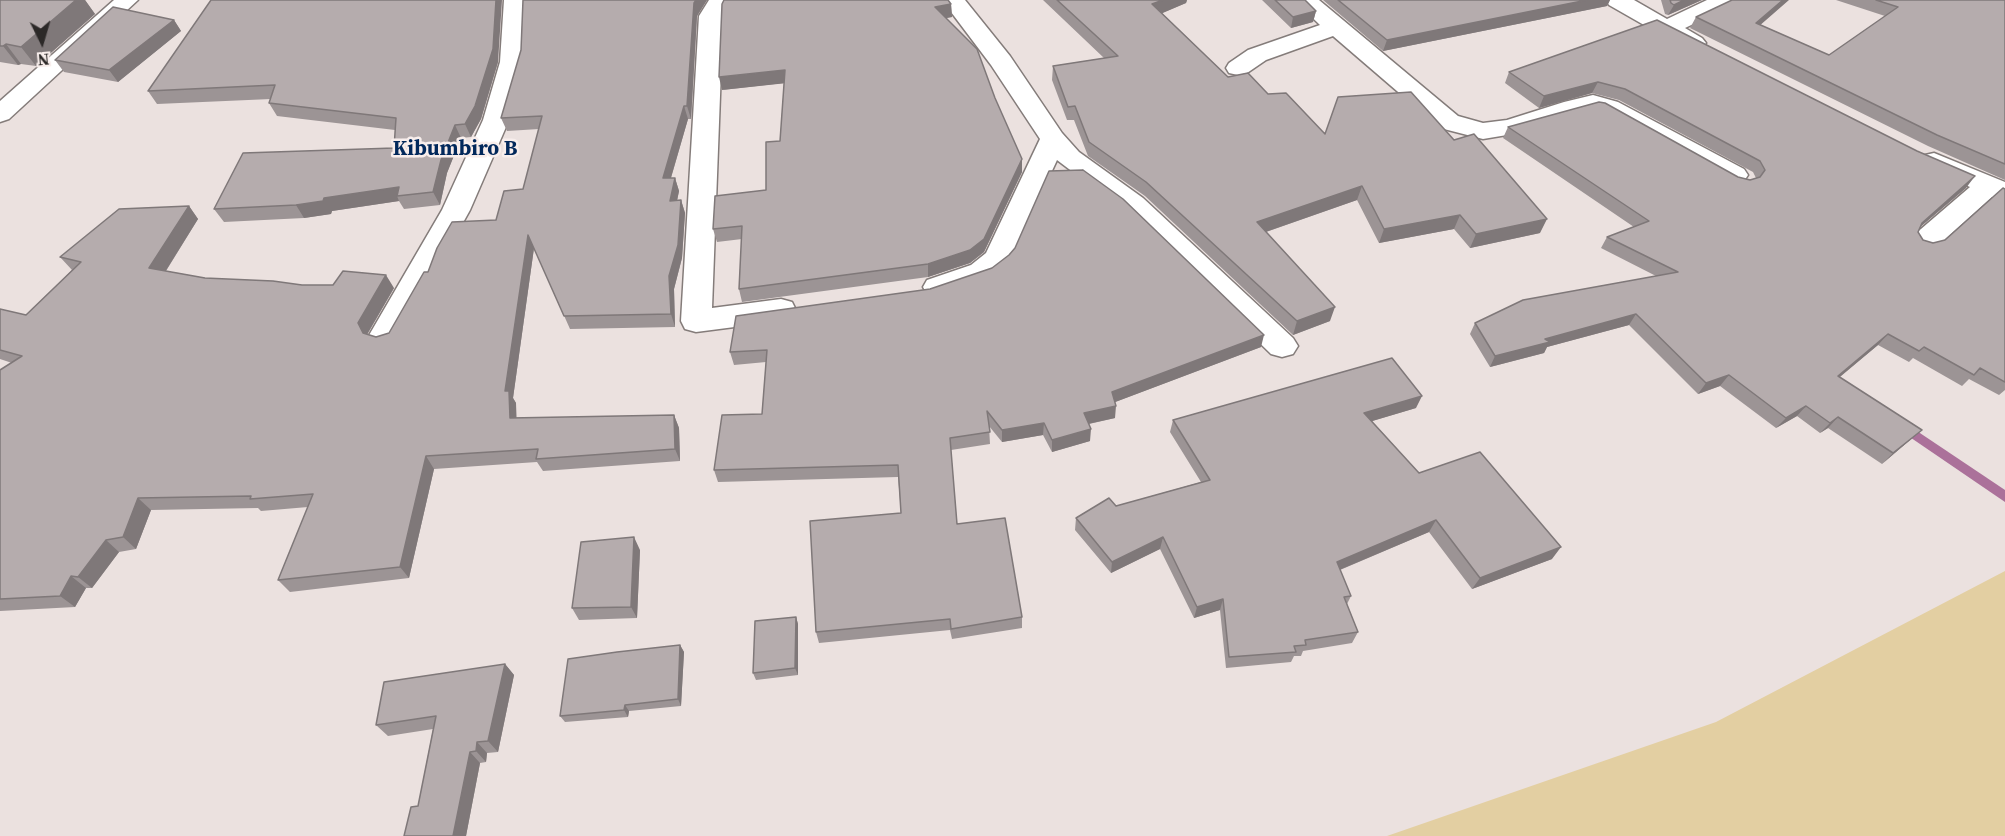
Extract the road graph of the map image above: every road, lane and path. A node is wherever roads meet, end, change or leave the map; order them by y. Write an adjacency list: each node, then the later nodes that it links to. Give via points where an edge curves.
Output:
1 (127, 0): 12 (street)
2 (515, 0): 20 (street, via 512,62 496,120 456,210)
3 (720, 0): 19 (street, via 711,16 696,321)
4 (953, 0): 13 (street, via 1001,61)
5 (1305, 0): 8 (street)
6 (1617, 0): 9 (street)
7 (1725, 0): 9 (street)
8 (1336, 27): 11 (street, via 1257,56); 15 (street, via 1449,122 1483,131 1593,103 1609,107)
9 (1666, 28): 10 (street)
10 (1712, 52)
11 (1239, 68)
12 (0, 114)
13 (1053, 139): 18 (street, via 998,259 967,278); 21 (street, via 1070,158 1169,236)
14 (1908, 149): 16 (street)
15 (1742, 180)
16 (1997, 189): 17 (street)
17 (1924, 242)
18 (912, 292)
19 (812, 306)
20 (384, 337)
21 (1282, 346)

